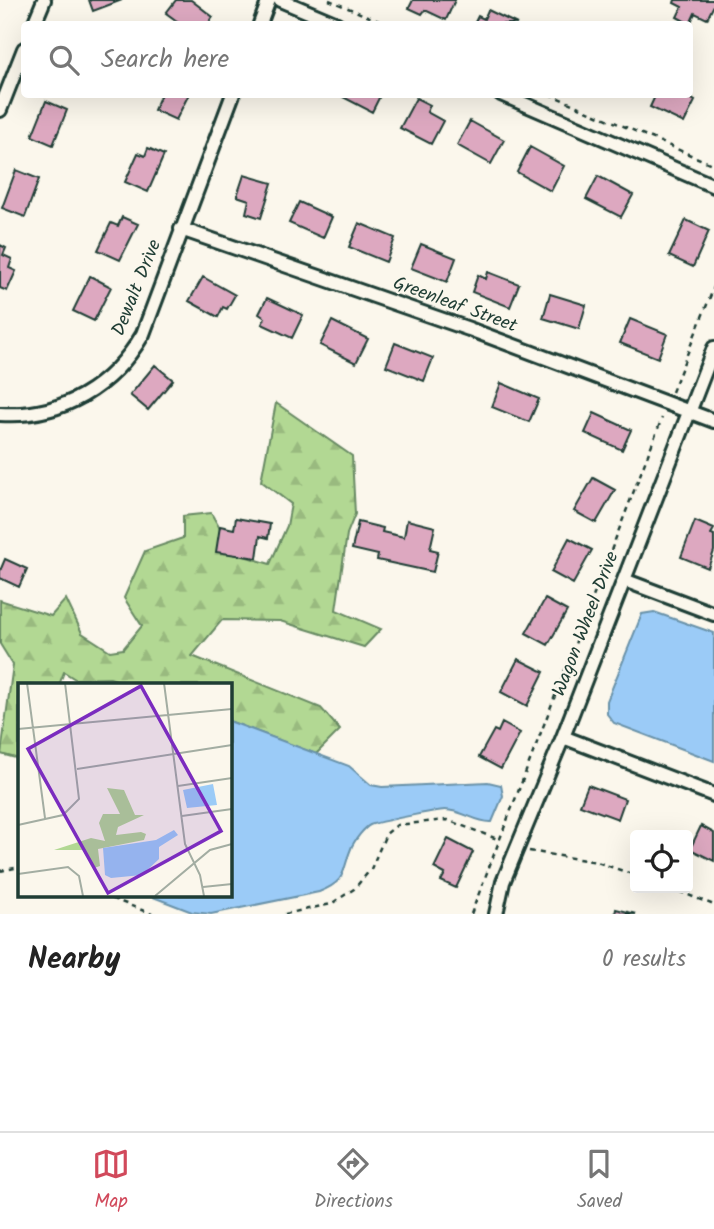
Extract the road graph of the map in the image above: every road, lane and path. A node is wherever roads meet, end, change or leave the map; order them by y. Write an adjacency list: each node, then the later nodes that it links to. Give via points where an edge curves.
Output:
1 (44, 0): 5 (street)
2 (269, 0): 6 (street)
3 (280, 0): 7 (street)
4 (329, 0): 8 (path)
5 (35, 21)
6 (261, 21)
7 (330, 21)
8 (379, 21)
9 (21, 57): 13 (street)
10 (231, 98): 16 (street, Dewalt Drive)
11 (510, 98): 15 (street)
12 (558, 98): 14 (path)
13 (0, 110)
14 (714, 165)
15 (714, 186)
16 (181, 229): 20 (street, Greenleaf Street); 21 (street, Dewalt Drive, via 143,334 122,365 91,393 59,408)
17 (714, 287): 19 (path)
18 (714, 348): 20 (street, Wagon Wheel Drive)
19 (675, 385)
20 (689, 412): 22 (street, Greenleaf Street); 24 (street, Wagon Wheel Drive)
21 (0, 414)
22 (714, 422)
23 (660, 423): 28 (path)
24 (624, 580): 25 (street); 26 (street, Wagon Wheel Drive)
25 (714, 614)
26 (564, 737): 27 (street); 40 (street, Wagon Wheel Drive, via 503,882)
27 (714, 795)
28 (499, 839): 29 (path); 38 (path, via 447,820 397,825 386,834 371,869 354,889 331,904); 39 (path)
29 (505, 842)
30 (530, 852): 33 (path, via 597,862)
31 (18, 867): 32 (path)
32 (0, 871)
33 (630, 872)
34 (683, 893): 36 (path)
35 (108, 897): 37 (path)
36 (714, 905)
37 (152, 914)
38 (285, 914)
39 (471, 914)
40 (496, 914)

